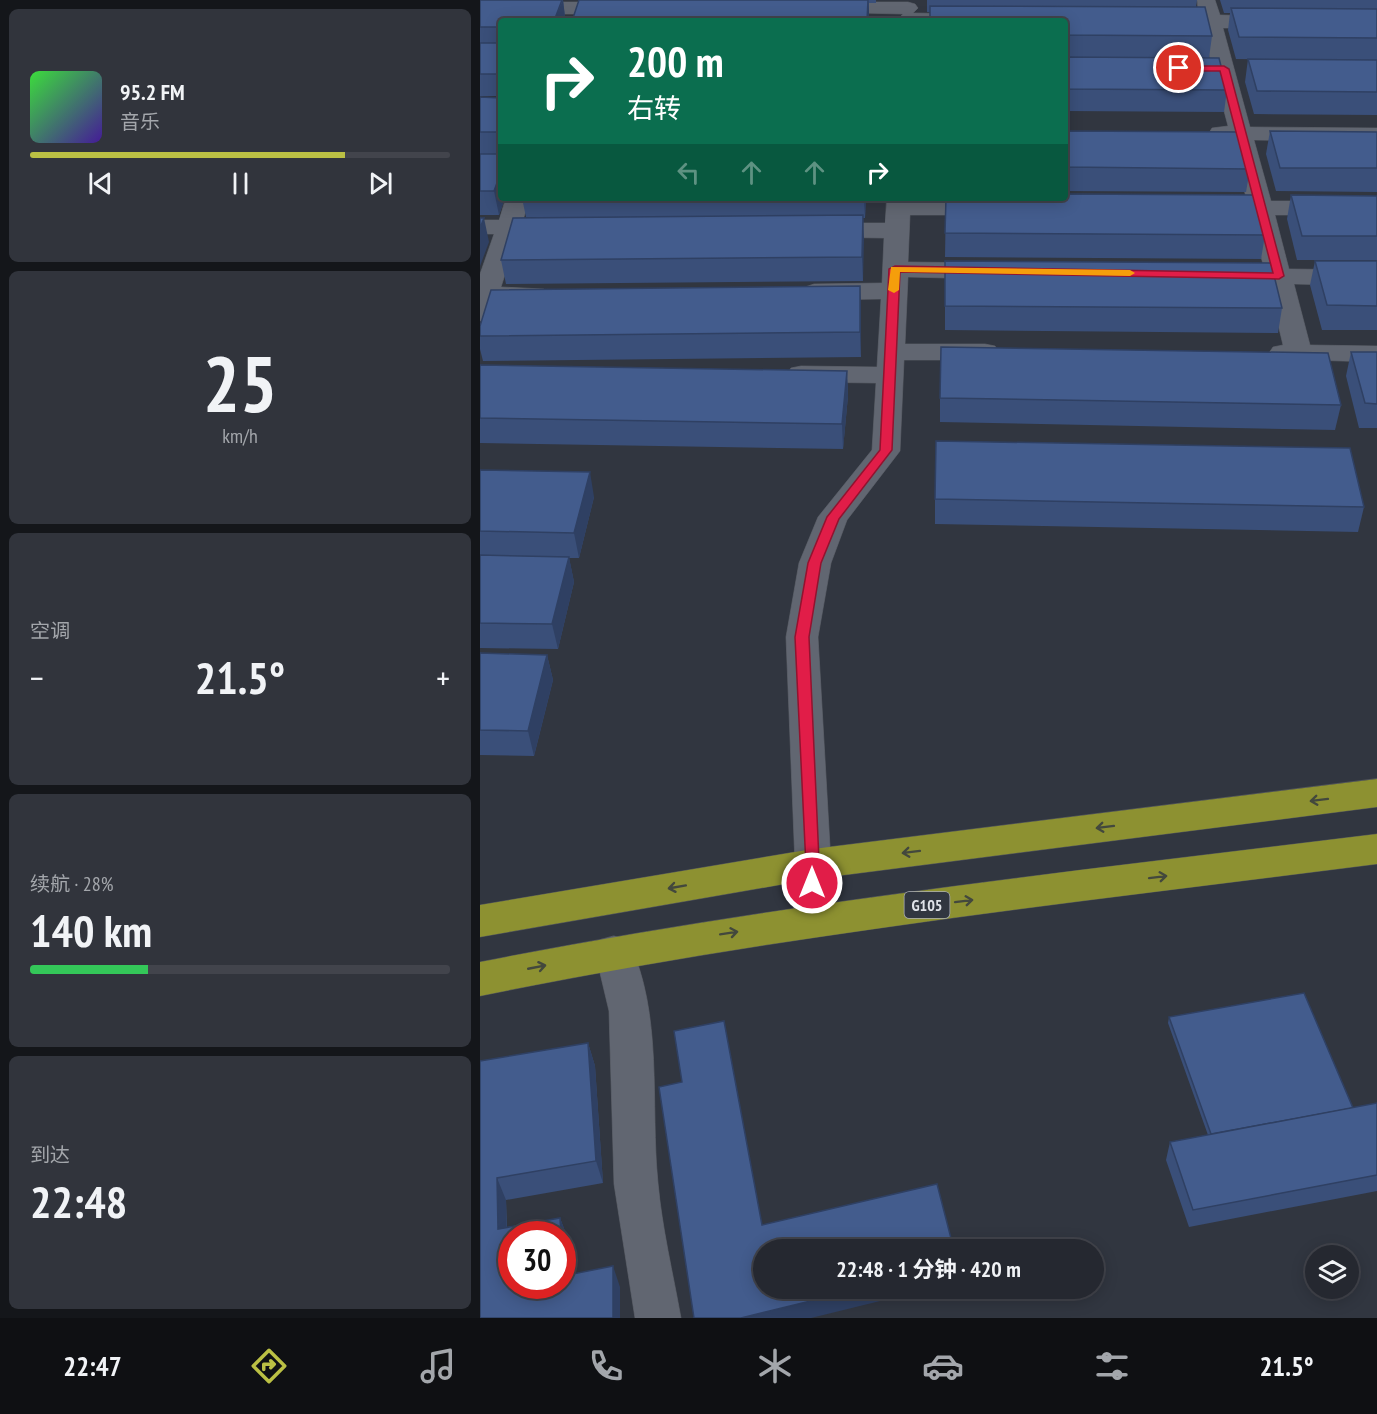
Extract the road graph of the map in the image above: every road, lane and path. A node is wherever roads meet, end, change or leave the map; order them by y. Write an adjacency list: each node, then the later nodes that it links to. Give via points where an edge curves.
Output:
1 (480, 8): 4 (street)
2 (639, 8): 4 (street)
3 (803, 8): 6 (street)
4 (580, 10)
5 (1209, 11): 8 (street); 9 (street); 11 (street)
6 (908, 12): 7 (street)
7 (969, 18)
8 (1142, 21)
9 (1294, 23)
10 (1194, 133): 11 (street)
11 (1241, 134): 12 (street); 16 (street)
12 (1377, 135)
13 (517, 201): 20 (street)
14 (1015, 208): 18 (street)
15 (1190, 208): 16 (street)
16 (1261, 208): 17 (street); 25 (street)
17 (1377, 208)
18 (898, 212): 22 (street); 27 (street)
19 (480, 227): 20 (street)
20 (509, 227): 21 (street); 30 (street)
21 (579, 228)
22 (791, 230)
23 (1011, 271): 27 (street)
24 (1209, 275): 25 (street)
25 (1279, 276): 26 (street); 33 (street)
26 (1377, 278)
27 (894, 280): 28 (street); 35 (street)
28 (786, 292)
29 (558, 294): 30 (street)
30 (482, 302)
31 (1007, 352): 35 (street)
32 (1253, 353): 33 (street)
33 (1299, 353): 34 (street)
34 (1377, 354)
35 (890, 363): 36 (street); 39 (street, via 886,450 833,517 815,563 802,637)
36 (772, 374)
37 (1377, 793): 39 (highway, one-way to 39)
38 (1377, 849): 40 (highway, G105, one-way to 38)
39 (813, 864): 40 (street); 41 (highway, one-way to 41)
40 (812, 920): 42 (highway, G105, one-way to 40)
41 (480, 921)
42 (614, 952): 43 (highway, G105, one-way to 42); 44 (street, via 629,1011 636,1184)
43 (480, 979)
44 (658, 1318)

